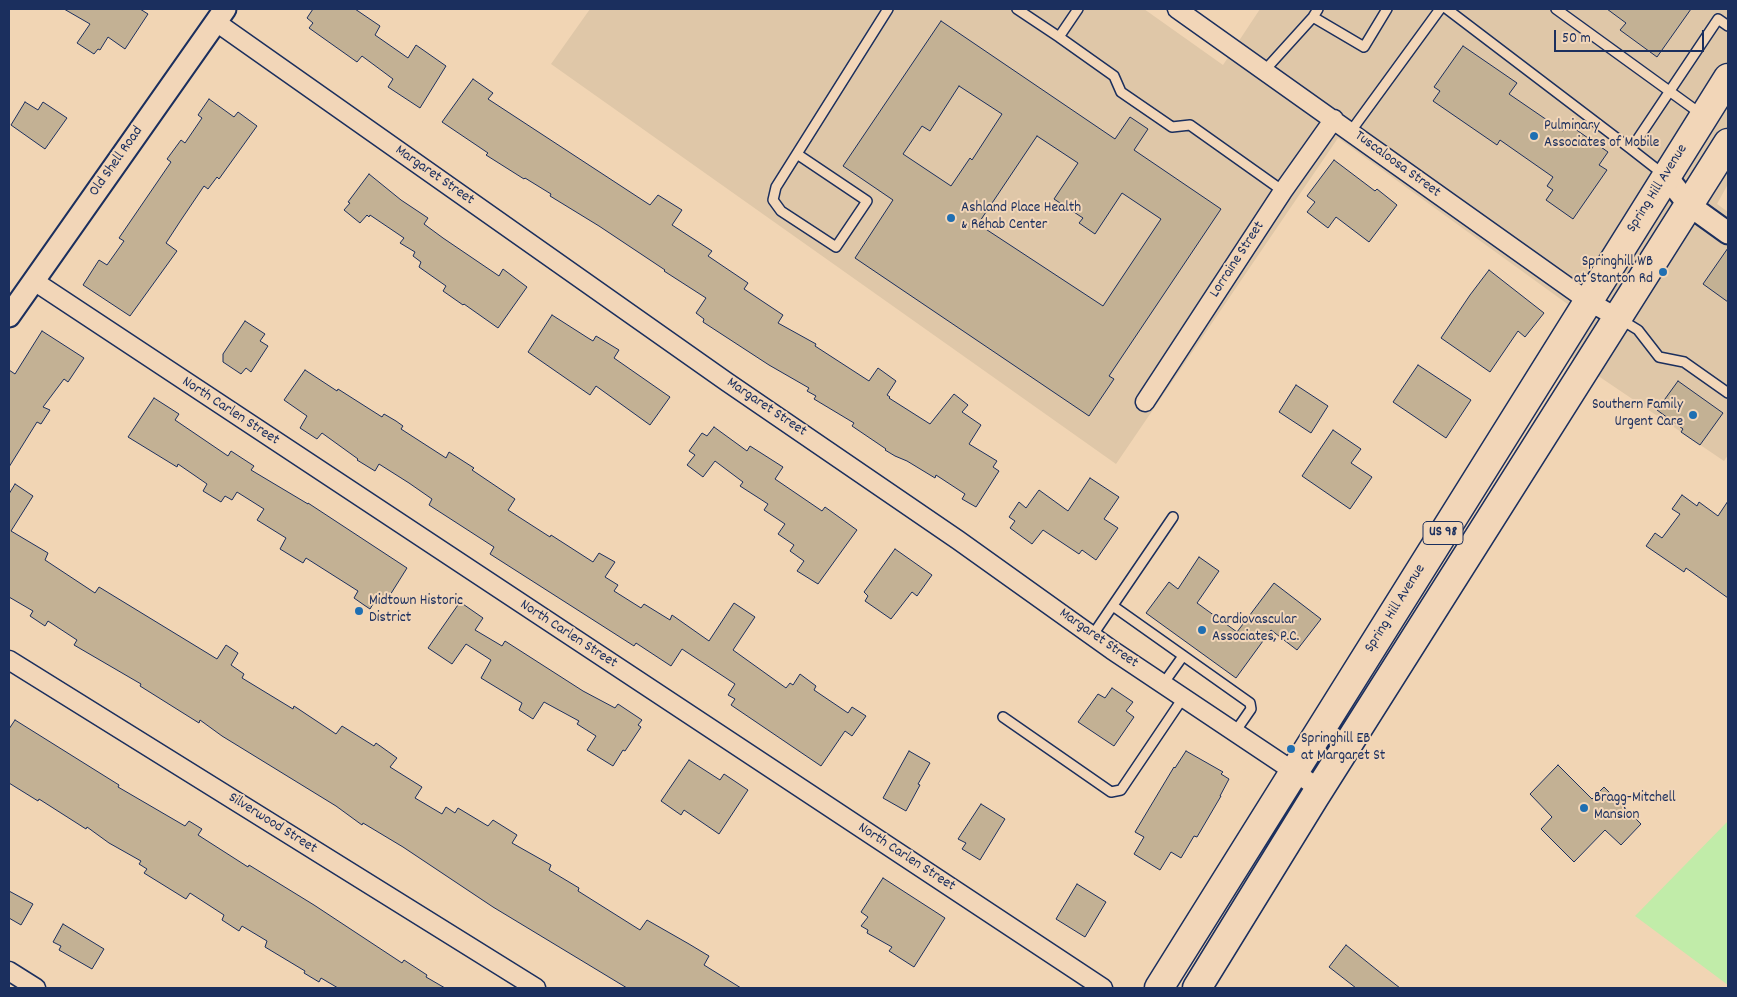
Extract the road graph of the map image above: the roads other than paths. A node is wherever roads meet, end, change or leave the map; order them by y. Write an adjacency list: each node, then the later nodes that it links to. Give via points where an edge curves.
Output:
1 (888, 9): 21 (lane)
2 (1017, 9): 12 (lane)
3 (1078, 9): 12 (lane)
4 (1177, 9): 13 (street, Tuscaloosa Street)
5 (1387, 9): 9 (lane, via 1364,47)
6 (1440, 9): 18 (lane)
7 (1447, 9): 20 (lane)
8 (1556, 9): 15 (lane)
9 (1316, 13): 13 (lane)
10 (221, 16): 26 (street, Old Shell Road); 34 (street, Margaret Street, via 727,382)
11 (1728, 26): 15 (lane, via 1718,19)
12 (1059, 37): 23 (lane, via 1114,76 1121,92 1172,127 1190,125)
13 (1265, 70): 17 (street, Tuscaloosa Street)
14 (1728, 78): 16 (main road, Spring Hill Avenue / US 98)
15 (1669, 92): 16 (lane); 20 (lane)
16 (1704, 116): 22 (main road, Spring Hill Avenue / US 98)
17 (1334, 119): 18 (street, Tuscaloosa Street); 23 (street, Lorraine Street)
18 (1351, 131): 27 (street, Tuscaloosa Street)
19 (1728, 143): 24 (main road, Spring Hill Avenue / US 98)
20 (1631, 149): 22 (lane)
21 (797, 154): 21 (lane, via 776,187 773,200 781,211 836,247 867,201)
22 (1666, 176): 24 (street); 27 (main road, Spring Hill Avenue / US 98)
23 (1283, 191): 31 (street, Lorraine Street)
24 (1689, 205): 25 (street); 29 (main road, Spring Hill Avenue / US 98)
25 (1728, 233)
26 (34, 281): 28 (street, Old Shell Road); 46 (street, North Carlen Street)
27 (1588, 301): 29 (street, Tuscaloosa Street); 41 (main road, Spring Hill Avenue / US 98)
28 (9, 316)
29 (1618, 318): 30 (lane, via 1638,330 1658,357 1684,362); 42 (main road, Spring Hill Avenue / US 98)
30 (1728, 393)
31 (1145, 402)
32 (1173, 517): 33 (lane)
33 (1113, 606): 34 (lane); 35 (lane)
34 (1092, 636): 37 (street, Margaret Street)
35 (1183, 656): 37 (lane); 40 (lane, via 1250,703 1251,709)
36 (9, 660): 45 (street, Silverwood Street)
37 (1163, 684): 38 (street, Margaret Street)
38 (1183, 698): 39 (lane, via 1121,790 1111,792); 40 (street, Margaret Street)
39 (1003, 716)
40 (1235, 732): 41 (street, Margaret Street)
41 (1294, 772): 42 (street, Margaret Street); 47 (main road, Spring Hill Avenue / US 98)
42 (1320, 789): 48 (main road, Spring Hill Avenue / US 98)
43 (9, 972): 44 (street)
44 (36, 988)
45 (536, 988)
46 (1103, 988)
47 (1159, 988)
48 (1197, 988)

